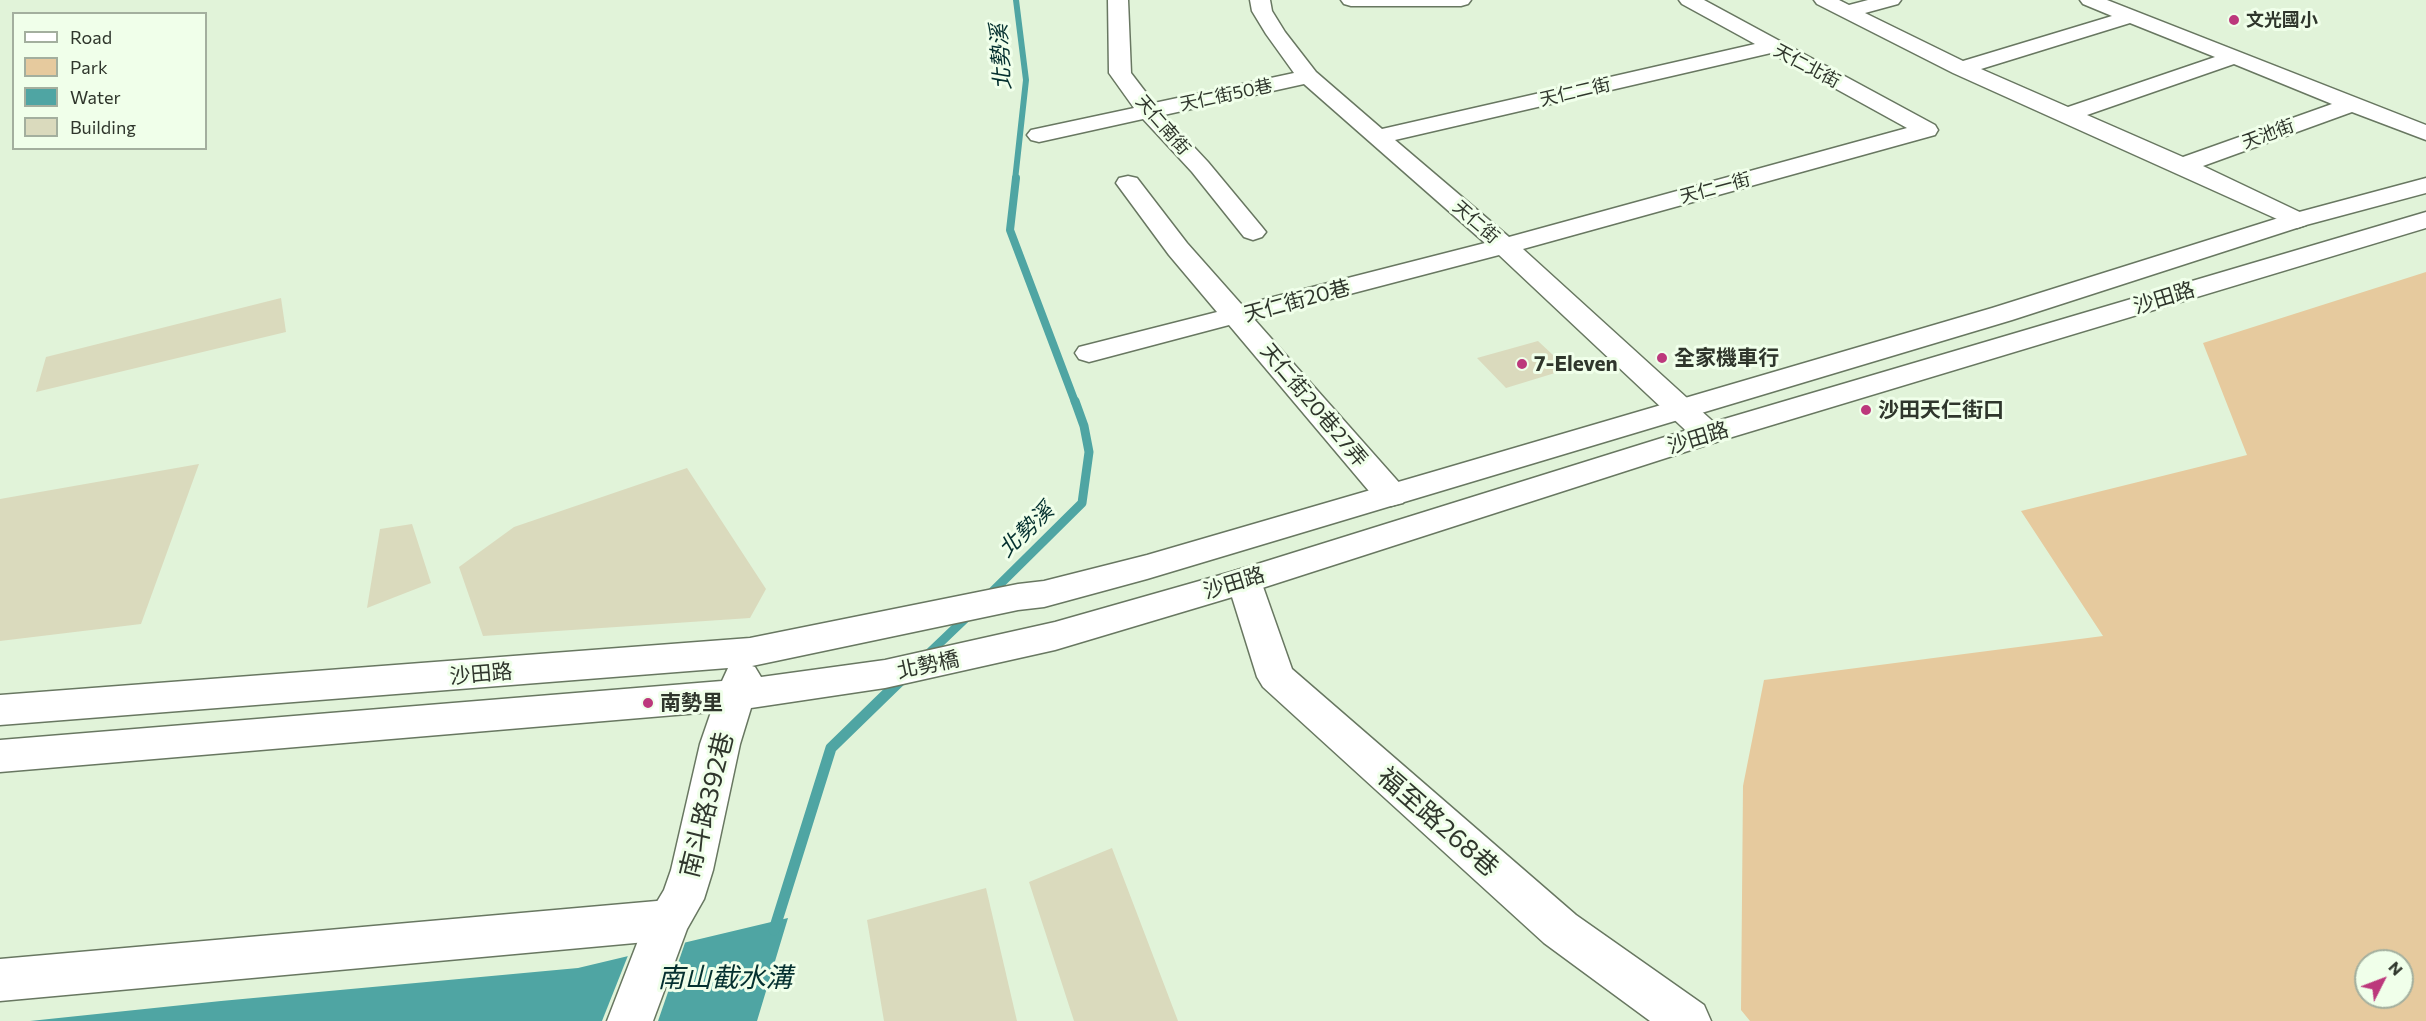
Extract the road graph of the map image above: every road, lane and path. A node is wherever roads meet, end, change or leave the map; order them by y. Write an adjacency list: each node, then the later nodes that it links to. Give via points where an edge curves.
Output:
1 (1118, 0): 16 (street, 天仁南街, via 1120,73)
2 (1260, 0): 14 (street, 天仁街, via 1276,34)
3 (1351, 0): 4 (street)
4 (1461, 0)
5 (1689, 0): 11 (street, 天仁北街)
6 (1824, 0): 9 (street)
7 (1891, 0): 9 (street)
8 (2091, 0): 10 (street)
9 (1848, 11): 13 (street)
10 (2131, 16): 12 (street); 13 (street)
11 (1771, 46): 18 (street, 天仁北街); 21 (street, 天仁二街)
12 (2235, 57): 15 (street); 17 (street)
13 (1961, 68): 17 (street)
14 (1308, 77): 16 (street, 天仁街50巷); 21 (street, 天仁街)
15 (2353, 104): 19 (street); 22 (street, 天池街)
16 (1149, 112): 20 (street, 天仁街50巷); 27 (street, 天仁南街)
17 (2065, 115): 22 (street)
18 (1927, 130): 28 (street, 天仁一街)
19 (2426, 133)
20 (1039, 135)
21 (1379, 137): 28 (street, 天仁街)
22 (2182, 165): 25 (street)
23 (1128, 183): 29 (street, 天仁街20巷27弄, via 1178,249)
24 (2426, 185): 25 (street, 沙田路)
25 (2297, 220): 31 (street, 沙田路, via 2002,314)
26 (2426, 220): 32 (street, 沙田路)
27 (1254, 232)
28 (1504, 246): 29 (street, 天仁街20巷); 31 (street, 天仁街)
29 (1238, 316): 30 (street, 天仁街20巷); 33 (street, 天仁街20巷27弄)
30 (1089, 353)
31 (1679, 410): 32 (street, 天仁街); 33 (street, 沙田路)
32 (1708, 434): 34 (street, 沙田路)
33 (1390, 495): 35 (street, 沙田路, via 1044,594)
34 (1244, 581): 36 (street, 沙田路, via 1055,636); 44 (street, 福至路268巷, via 1276,677 1560,929)
35 (750, 652): 38 (street, 南斗路392巷); 39 (street, 沙田路)
36 (970, 656): 37 (street, 北勢橋)
37 (885, 674): 38 (street, 沙田路)
38 (736, 695): 40 (street, 沙田路); 41 (street, 南斗路392巷, via 720,744 692,870 682,899)
39 (0, 710)
40 (0, 756)
41 (668, 920): 42 (street); 43 (street, 南斗路392巷)
42 (0, 980)
43 (630, 1021)
44 (1688, 1021)

